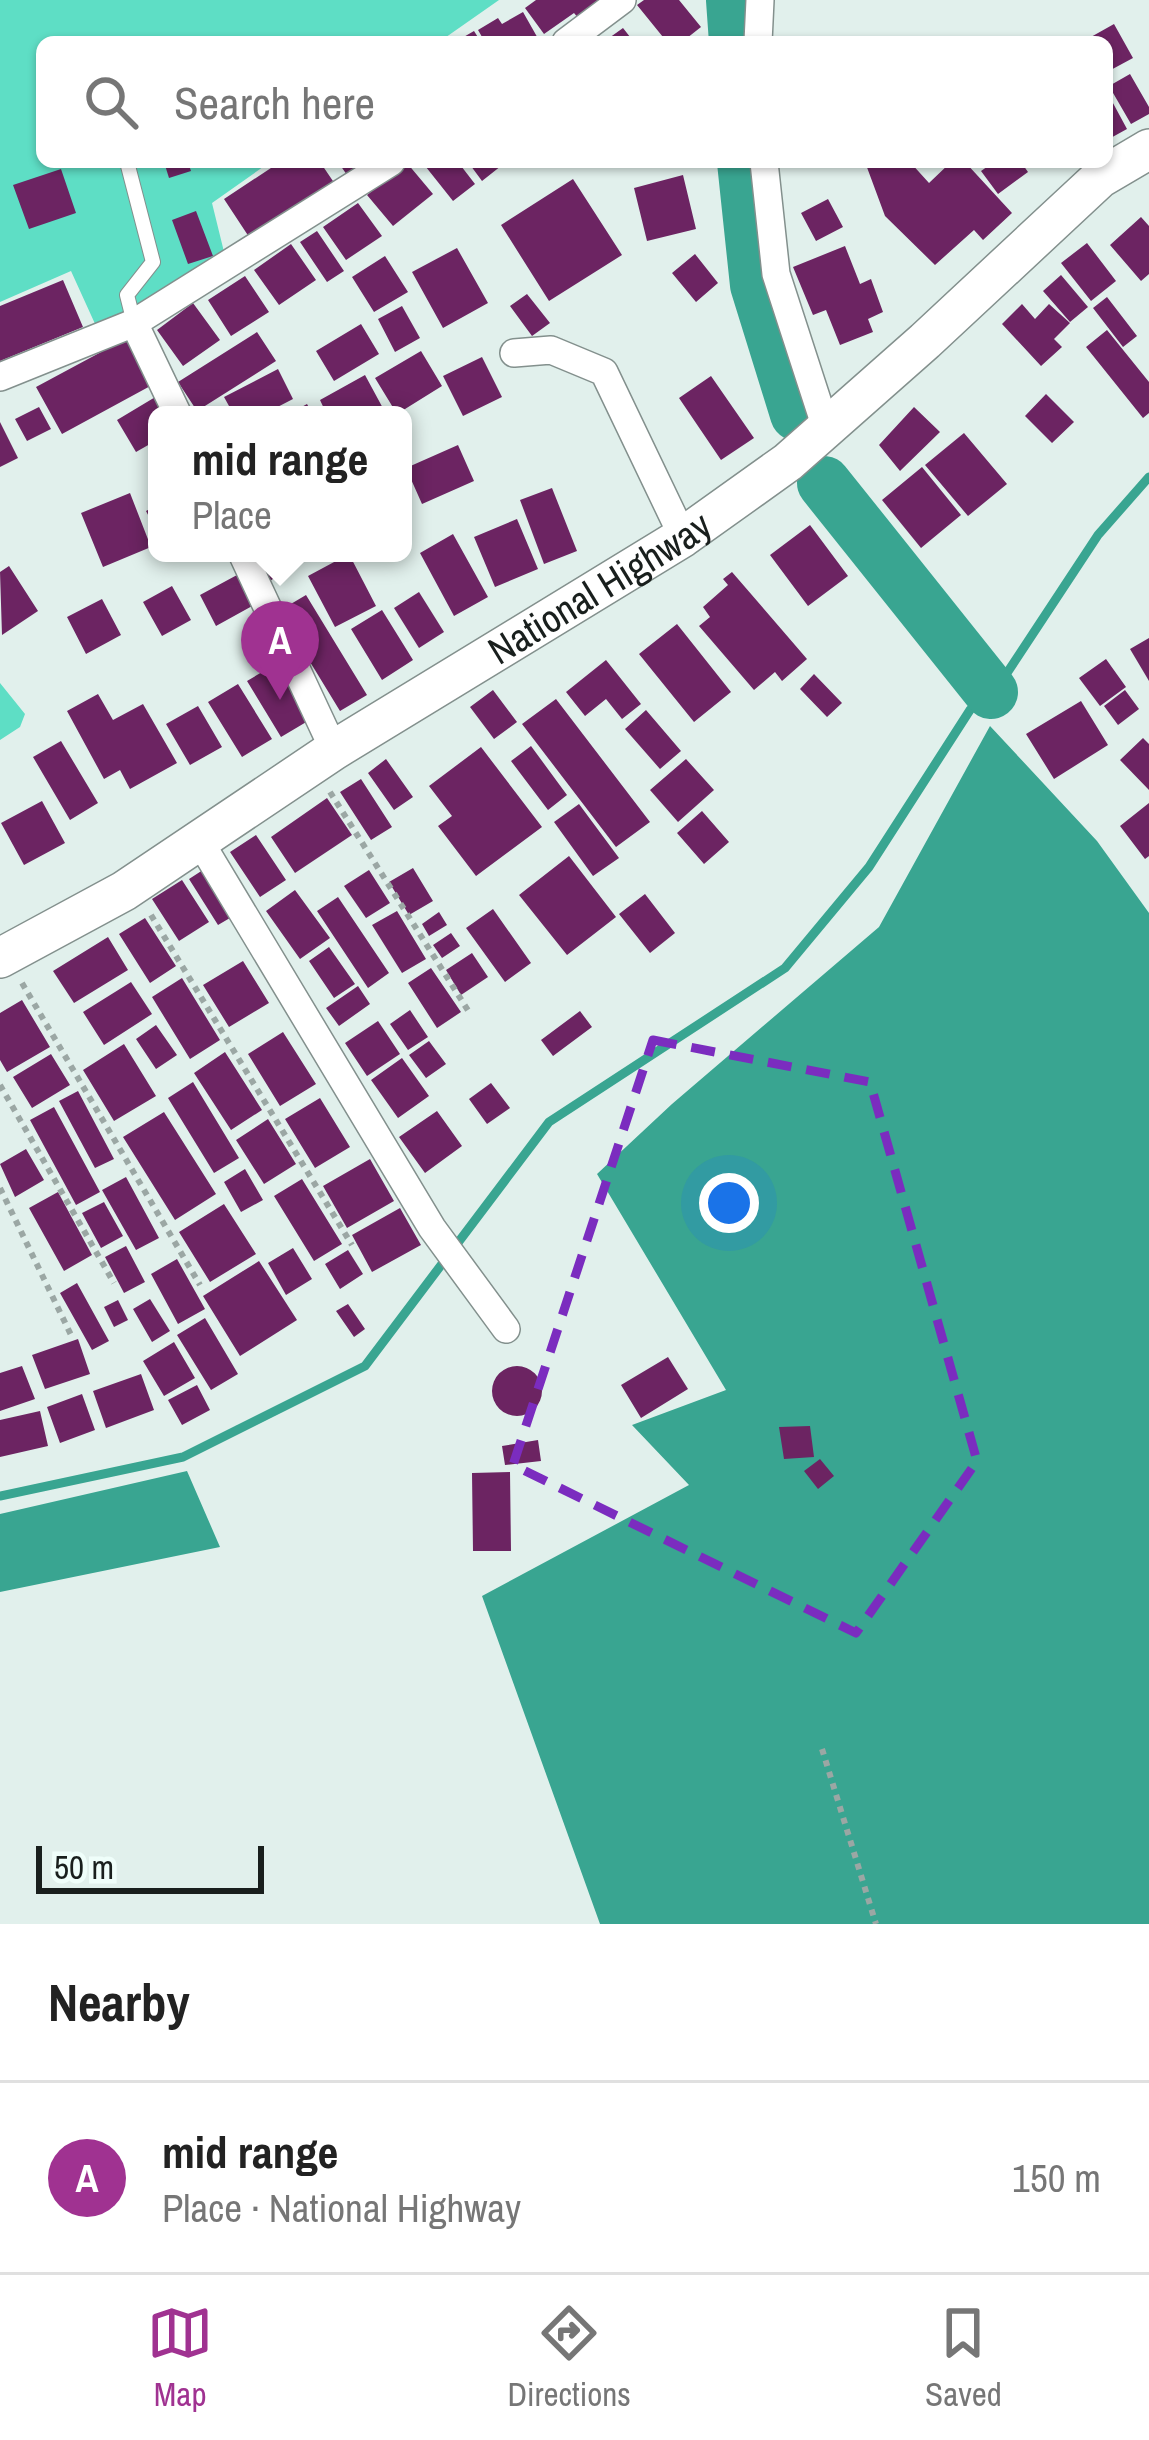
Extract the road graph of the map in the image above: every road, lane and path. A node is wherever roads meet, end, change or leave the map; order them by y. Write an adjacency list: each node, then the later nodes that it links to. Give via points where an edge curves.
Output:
1 (622, 0): 3 (street)
2 (760, 0): 4 (street)
3 (574, 36)
4 (758, 36)
5 (1149, 149): 13 (main road, National Highway, via 1100,178)
6 (129, 168): 9 (lane, via 153,262 128,295)
7 (381, 168): 9 (street)
8 (765, 168): 13 (street, via 776,274)
9 (134, 323): 11 (street); 12 (street)
10 (514, 353): 14 (street, via 551,350 604,373)
11 (0, 377)
12 (174, 406)
13 (826, 428): 14 (main road, National Highway)
14 (683, 537): 16 (main road, National Highway)
15 (246, 562): 16 (street)
16 (323, 757): 17 (main road, National Highway); 20 (path)
17 (200, 840): 18 (main road, National Highway); 26 (street, via 432,1228)
18 (133, 884): 19 (main road, National Highway); 23 (path)
19 (3, 957): 25 (path)
20 (469, 1012)
21 (0, 1084): 24 (path)
22 (0, 1188): 27 (path)
23 (352, 1245)
24 (114, 1283)
25 (200, 1285)
26 (506, 1329)
27 (72, 1337)
28 (822, 1749): 29 (path)
29 (876, 1924)

